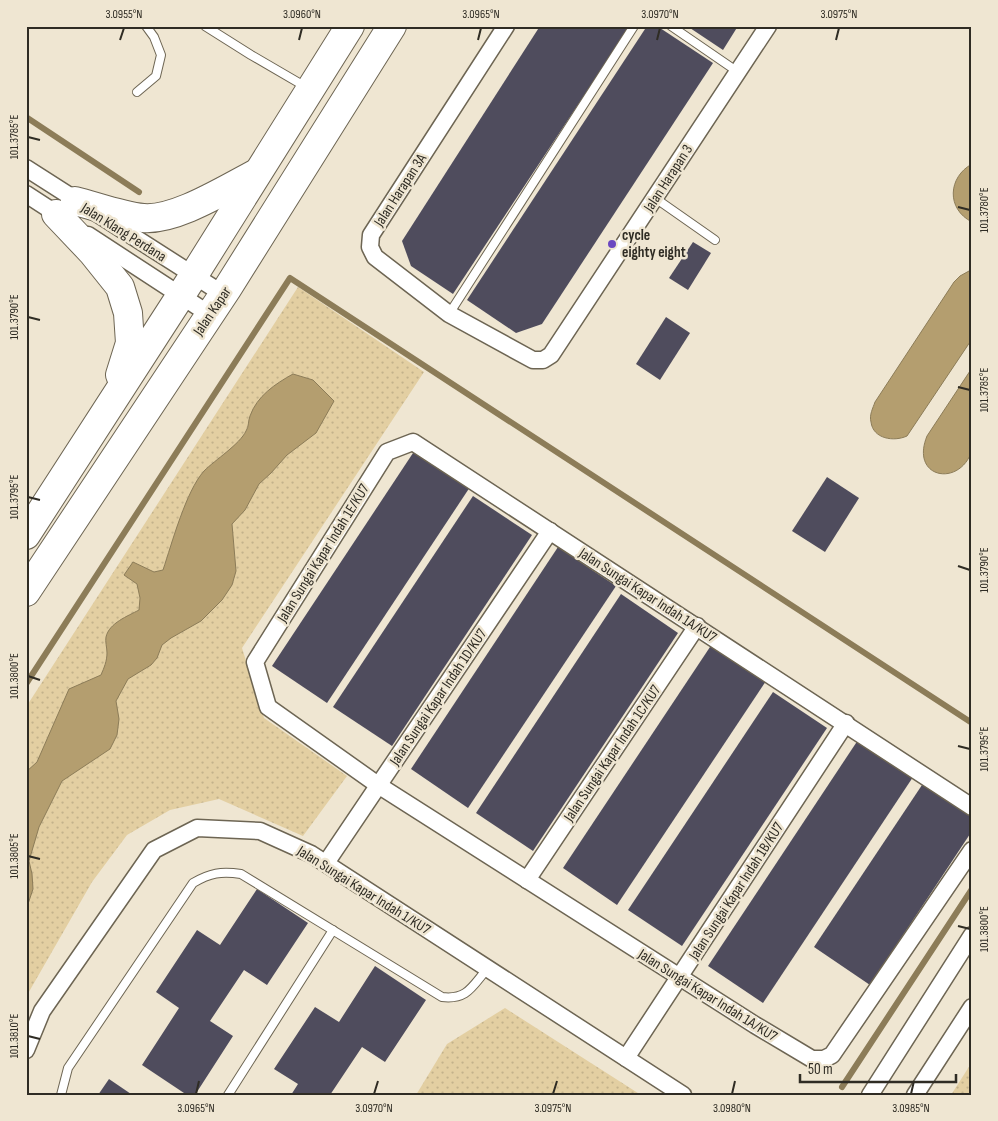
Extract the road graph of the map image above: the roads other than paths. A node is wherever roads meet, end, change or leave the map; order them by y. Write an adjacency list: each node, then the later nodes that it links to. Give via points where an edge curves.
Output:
1 (146, 26): 11 (lane, via 161,55 156,76)
2 (205, 26): 10 (lane)
3 (350, 26): 10 (highway)
4 (392, 26): 19 (highway, Jalan Kapar)
5 (506, 26): 20 (street, Jalan Harapan 3A, via 371,235 370,246 375,257)
6 (634, 26): 20 (lane)
7 (671, 26): 9 (lane)
8 (768, 26): 9 (street, Jalan Harapan 3)
9 (738, 72): 15 (street, Jalan Harapan 3)
10 (310, 89): 13 (highway)
11 (137, 92)
12 (26, 168): 16 (street, Jalan Klang Perdana)
13 (258, 172): 16 (highway, via 163,217 142,218); 18 (highway)
14 (26, 194): 16 (street, Jalan Klang Perdana)
15 (655, 198): 17 (lane); 21 (street, Jalan Harapan 3)
16 (65, 207): 18 (street, Jalan Klang Perdana); 18 (street, Jalan Klang Perdana); 22 (highway, via 92,252 120,287 128,313 130,342)
17 (715, 240)
18 (187, 286): 19 (street, Jalan Klang Perdana); 19 (street, Jalan Klang Perdana); 22 (highway)
19 (216, 304): 25 (highway, Jalan Kapar)
20 (449, 314): 21 (street, Jalan Harapan 3A, via 533,360 543,360)
21 (551, 355)
22 (111, 405): 24 (highway)
23 (550, 531): 26 (street, Jalan Sungai Kapar Indah 1A/KU7); 28 (street, Jalan Sungai Kapar Indah 1D/KU7); 28 (street, Jalan Sungai Kapar Indah 1E/KU7, via 413,442 387,452 255,662 268,707)
24 (26, 535)
25 (26, 592)
26 (697, 626): 27 (street, Jalan Sungai Kapar Indah 1A/KU7); 32 (street, Jalan Sungai Kapar Indah 1C/KU7)
27 (846, 723): 29 (street, Jalan Sungai Kapar Indah 1A/KU7); 36 (street, Jalan Sungai Kapar Indah 1B/KU7)
28 (378, 785): 31 (street, Jalan Sungai Kapar Indah 1D/KU7); 32 (street, Jalan Sungai Kapar Indah 1A/KU7)
29 (972, 807)
30 (972, 850): 36 (street, Jalan Sungai Kapar Indah 1A/KU7, via 832,1055 824,1059 812,1059)
31 (326, 863): 35 (street, Jalan Sungai Kapar Indah 1/KU7); 38 (street, Jalan Sungai Kapar Indah 1/KU7, via 260,831 197,828 154,850 42,1011)
32 (527, 880): 36 (street, Jalan Sungai Kapar Indah 1A/KU7)
33 (333, 930): 35 (lane, via 442,997 464,995); 40 (lane, via 241,874 226,871 206,875 193,883 68,1068); 41 (lane)
34 (972, 935): 43 (street)
35 (488, 968): 39 (street, Jalan Sungai Kapar Indah 1/KU7)
36 (679, 977): 39 (street, Jalan Sungai Kapar Indah 1B/KU7)
37 (972, 1007): 44 (street)
38 (26, 1050)
39 (626, 1058): 42 (street, Jalan Sungai Kapar Indah 1/KU7)
40 (61, 1095)
41 (228, 1095)
42 (683, 1095)
43 (870, 1095)
44 (915, 1095)

